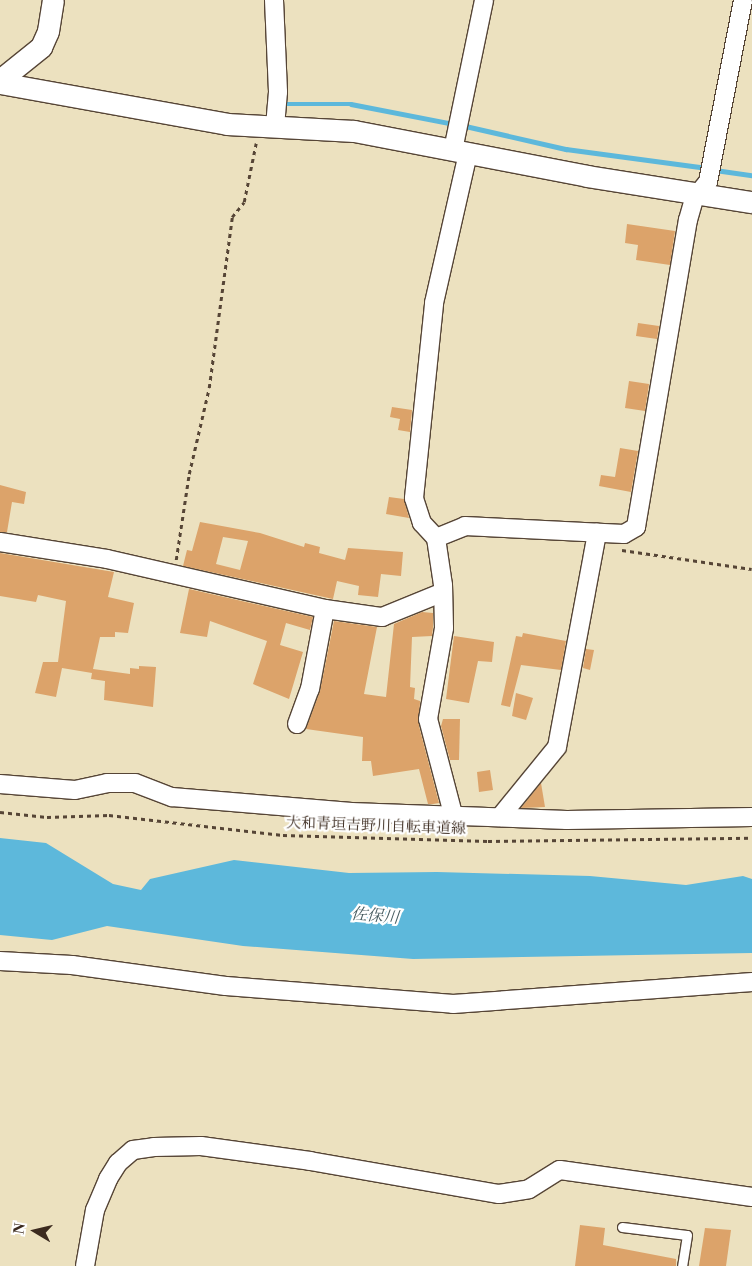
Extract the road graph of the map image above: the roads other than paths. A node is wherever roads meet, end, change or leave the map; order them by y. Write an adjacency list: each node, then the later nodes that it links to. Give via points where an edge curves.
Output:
1 (53, 0): 5 (street, via 48,31 41,47)
2 (274, 0): 6 (street, via 278,92)
3 (484, 0): 7 (street)
4 (743, 0): 8 (street, via 708,182)
5 (0, 81): 6 (street, via 147,111)
6 (266, 127): 7 (street, via 354,131)
7 (461, 152): 8 (street, via 586,176); 11 (street, via 434,302 414,498 422,523)
8 (701, 192): 9 (street); 10 (street, via 694,198 688,220 636,527 624,534)
9 (752, 202)
10 (597, 533): 11 (street, via 465,526); 18 (street, via 557,747)
11 (436, 538): 13 (street)
12 (0, 542): 14 (street, via 107,559)
13 (442, 593): 14 (street, via 382,617); 17 (street, via 444,628 428,718)
14 (325, 609): 15 (street, via 310,689)
15 (297, 724)
16 (0, 784): 17 (street, via 75,790 107,783 135,783 172,797 351,812)
17 (453, 814): 18 (street)
18 (500, 817): 19 (street, via 567,820)
19 (752, 817)
20 (0, 961): 21 (street, via 72,966 226,986 453,1004)
21 (752, 982)
22 (752, 1197): 24 (street, via 560,1170 529,1189 499,1194 300,1159 201,1146 154,1147 133,1150 118,1163 108,1179 95,1210)
23 (622, 1227): 25 (lane, via 687,1236)
24 (85, 1266)
25 (682, 1266)

